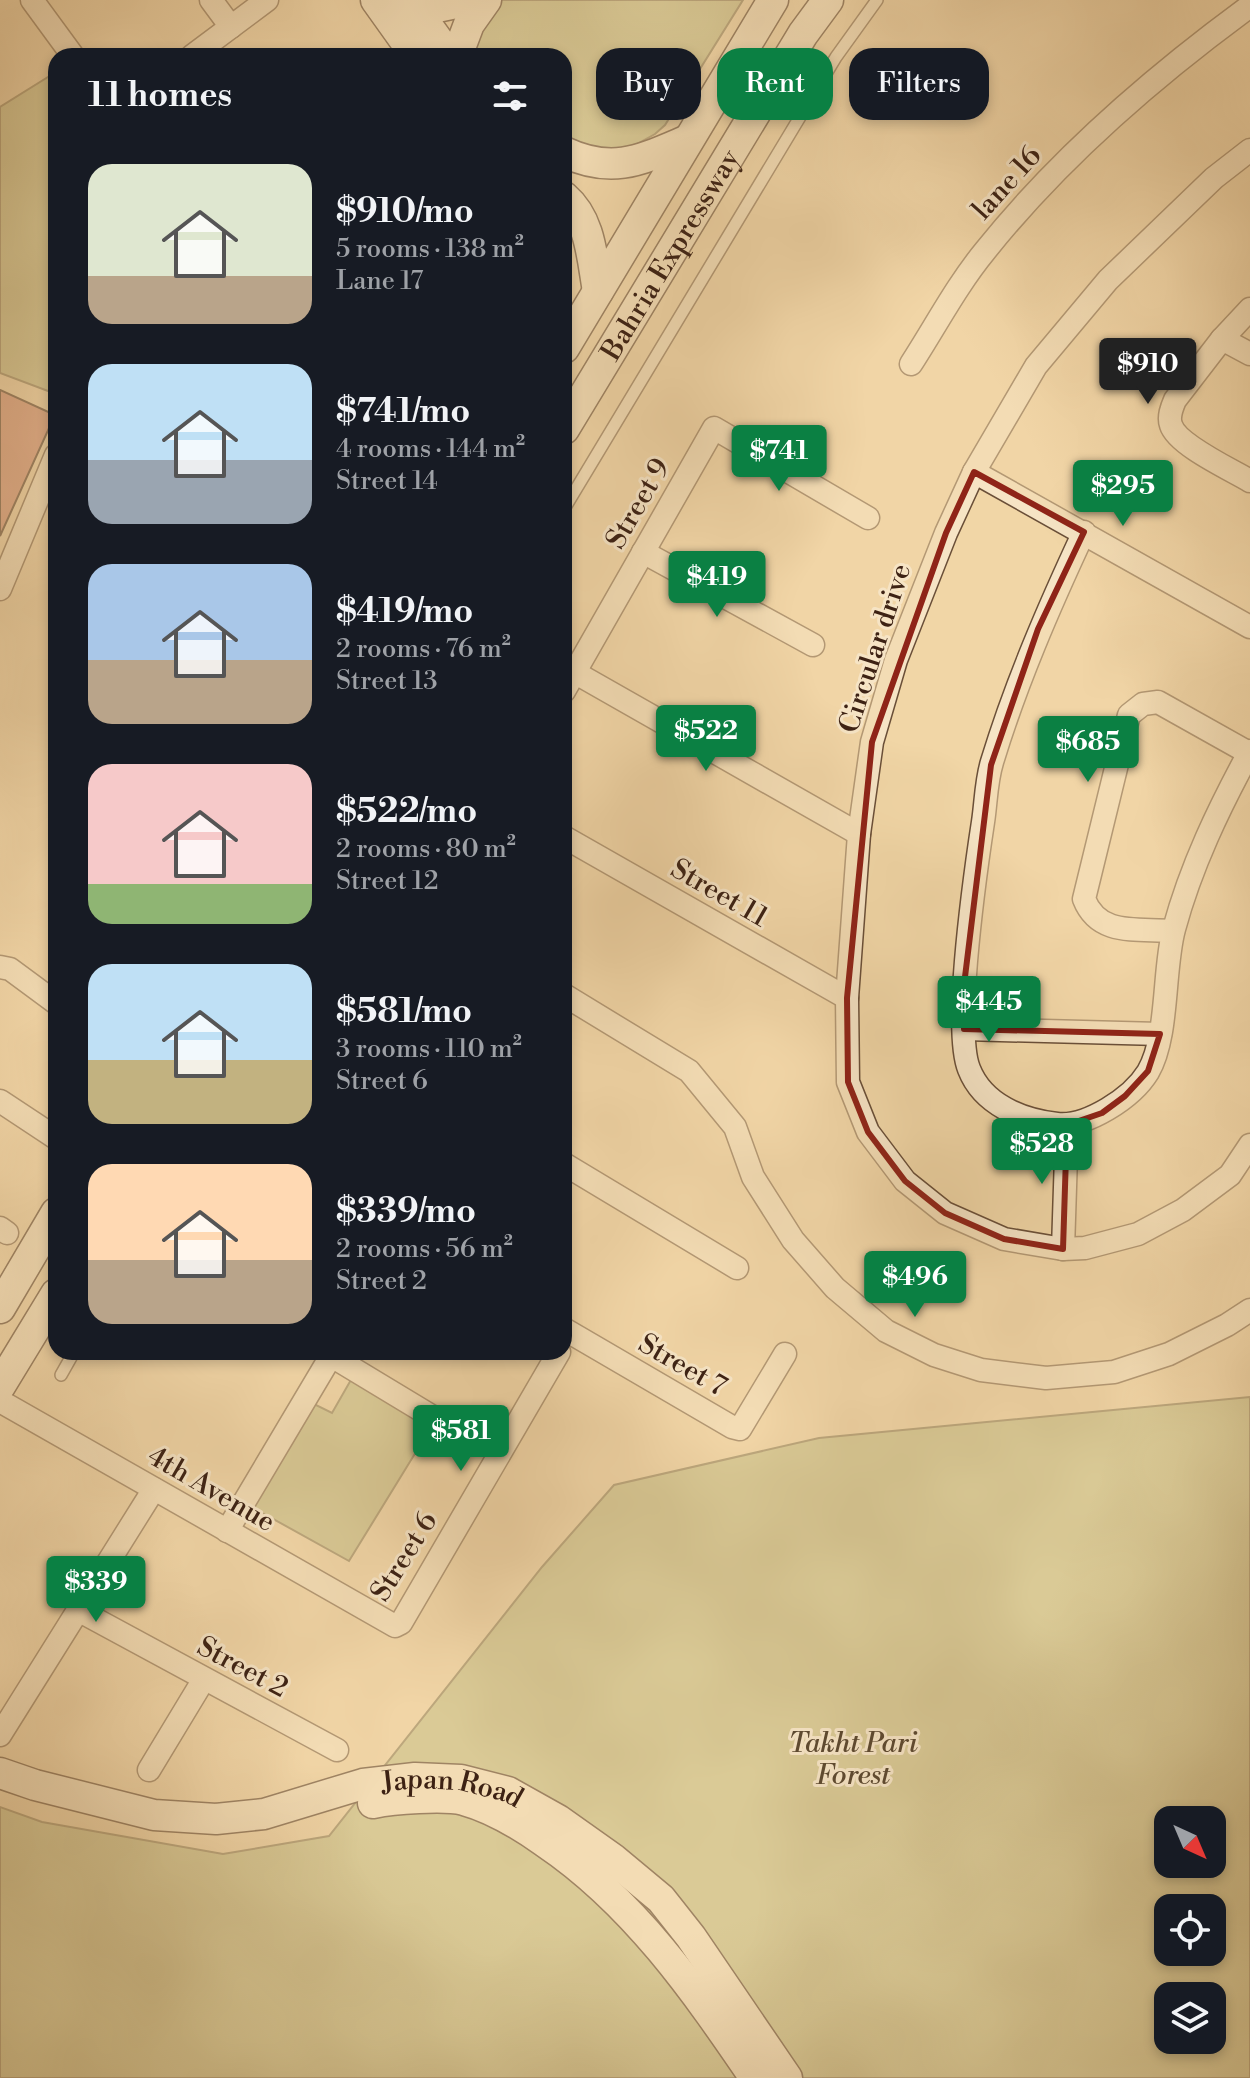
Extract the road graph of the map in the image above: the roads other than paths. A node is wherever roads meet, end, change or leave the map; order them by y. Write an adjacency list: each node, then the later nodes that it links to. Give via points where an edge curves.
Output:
1 (32, 0): 13 (street)
2 (211, 0): 12 (street)
3 (267, 0): 12 (street)
4 (376, 0): 15 (main road)
5 (470, 0): 10 (main road)
6 (486, 0): 17 (main road)
7 (773, 0): 18 (main road, Bahria Expressway)
8 (828, 0): 28 (main road, Bahria Expressway)
9 (877, 0): 32 (lane, via 836,57)
10 (414, 6): 16 (main road)
11 (1250, 6): 27 (street, lane 16, via 1153,81 1065,161 984,252)
12 (231, 27): 14 (street)
13 (67, 48)
14 (203, 48)
15 (410, 48)
16 (443, 48)
17 (460, 48)
18 (688, 140): 20 (main road, via 613,166); 22 (main road, Bahria Expressway)
19 (1250, 150): 29 (street, Circular drive, via 1108,280 1036,366)
20 (572, 155)
21 (572, 206): 22 (main road, via 587,232)
22 (598, 291): 24 (main road, Bahria Expressway)
23 (1250, 309): 25 (street)
24 (572, 335)
25 (1222, 339): 26 (street); 31 (street, via 1175,400 1171,426 1183,442)
26 (1250, 354)
27 (911, 364)
28 (572, 416)
29 (974, 472): 34 (street); 42 (street, Circular drive, via 896,660 872,742)
30 (48, 473): 36 (street)
31 (1250, 481)
32 (572, 496)
33 (868, 518): 35 (street, Street 9, via 714,428)
34 (1084, 532): 37 (street); 49 (street, via 1038,629 991,765 970,910)
35 (643, 552): 38 (street); 39 (street, Street 9)
36 (3, 575)
37 (1247, 618)
38 (813, 645)
39 (572, 677)
40 (572, 684): 42 (street)
41 (1250, 752): 44 (street, via 1205,839); 44 (street, via 1158,702 1143,704 1129,715 1084,899 1105,926)
42 (859, 834): 47 (street, Circular drive)
43 (572, 842): 47 (street, Street 11)
44 (1173, 931): 50 (street)
45 (0, 966): 46 (street)
46 (48, 997)
47 (847, 998): 57 (street, Circular drive, via 848,1082 868,1132 905,1181 945,1213 1004,1239)
48 (572, 1000): 60 (street, via 689,1071 735,1127 753,1177 793,1240 835,1288 886,1331 934,1355 981,1370 1046,1378 1114,1372 1169,1354)
49 (964, 1029): 50 (street); 52 (street, via 968,1069 985,1094 1021,1116)
50 (1160, 1034): 52 (street, via 1148,1071 1125,1096 1102,1113)
51 (0, 1101): 53 (street)
52 (1067, 1125): 57 (street)
53 (48, 1133)
54 (1250, 1145): 57 (street, Circular drive, via 1230,1175 1183,1210 1138,1234)
55 (572, 1169): 58 (street)
56 (48, 1227): 59 (main road)
57 (1063, 1249)
58 (737, 1268)
59 (0, 1308)
60 (1250, 1310)
61 (48, 1313): 69 (main road)
62 (572, 1344): 63 (street, Street 7, via 740,1429)
63 (785, 1354)
64 (69, 1360): 68 (lane)
65 (325, 1360): 73 (street)
66 (338, 1360): 71 (street)
67 (552, 1360): 75 (street, Street 6)
68 (61, 1375)
69 (0, 1386)
70 (0, 1401): 72 (street, 4th Avenue)
71 (431, 1416)
72 (154, 1489): 73 (street, 4th Avenue); 74 (street)
73 (227, 1531): 75 (street, 4th Avenue)
74 (78, 1610): 76 (street, Street 2); 77 (street)
75 (395, 1626)
76 (204, 1679): 78 (street, Street 2); 79 (street)
77 (0, 1735)
78 (337, 1750)
79 (149, 1770)
80 (0, 1773): 83 (main road, Japan Road, via 154,1815 216,1819 264,1814 363,1784 415,1778 461,1780 508,1792 558,1820 661,1899)
81 (0, 1790): 82 (main road, Japan Road, via 100,1820 198,1836 252,1833 390,1799 462,1799 516,1822 581,1865 616,1898 659,1946)
82 (755, 2078)
83 (787, 2078)

